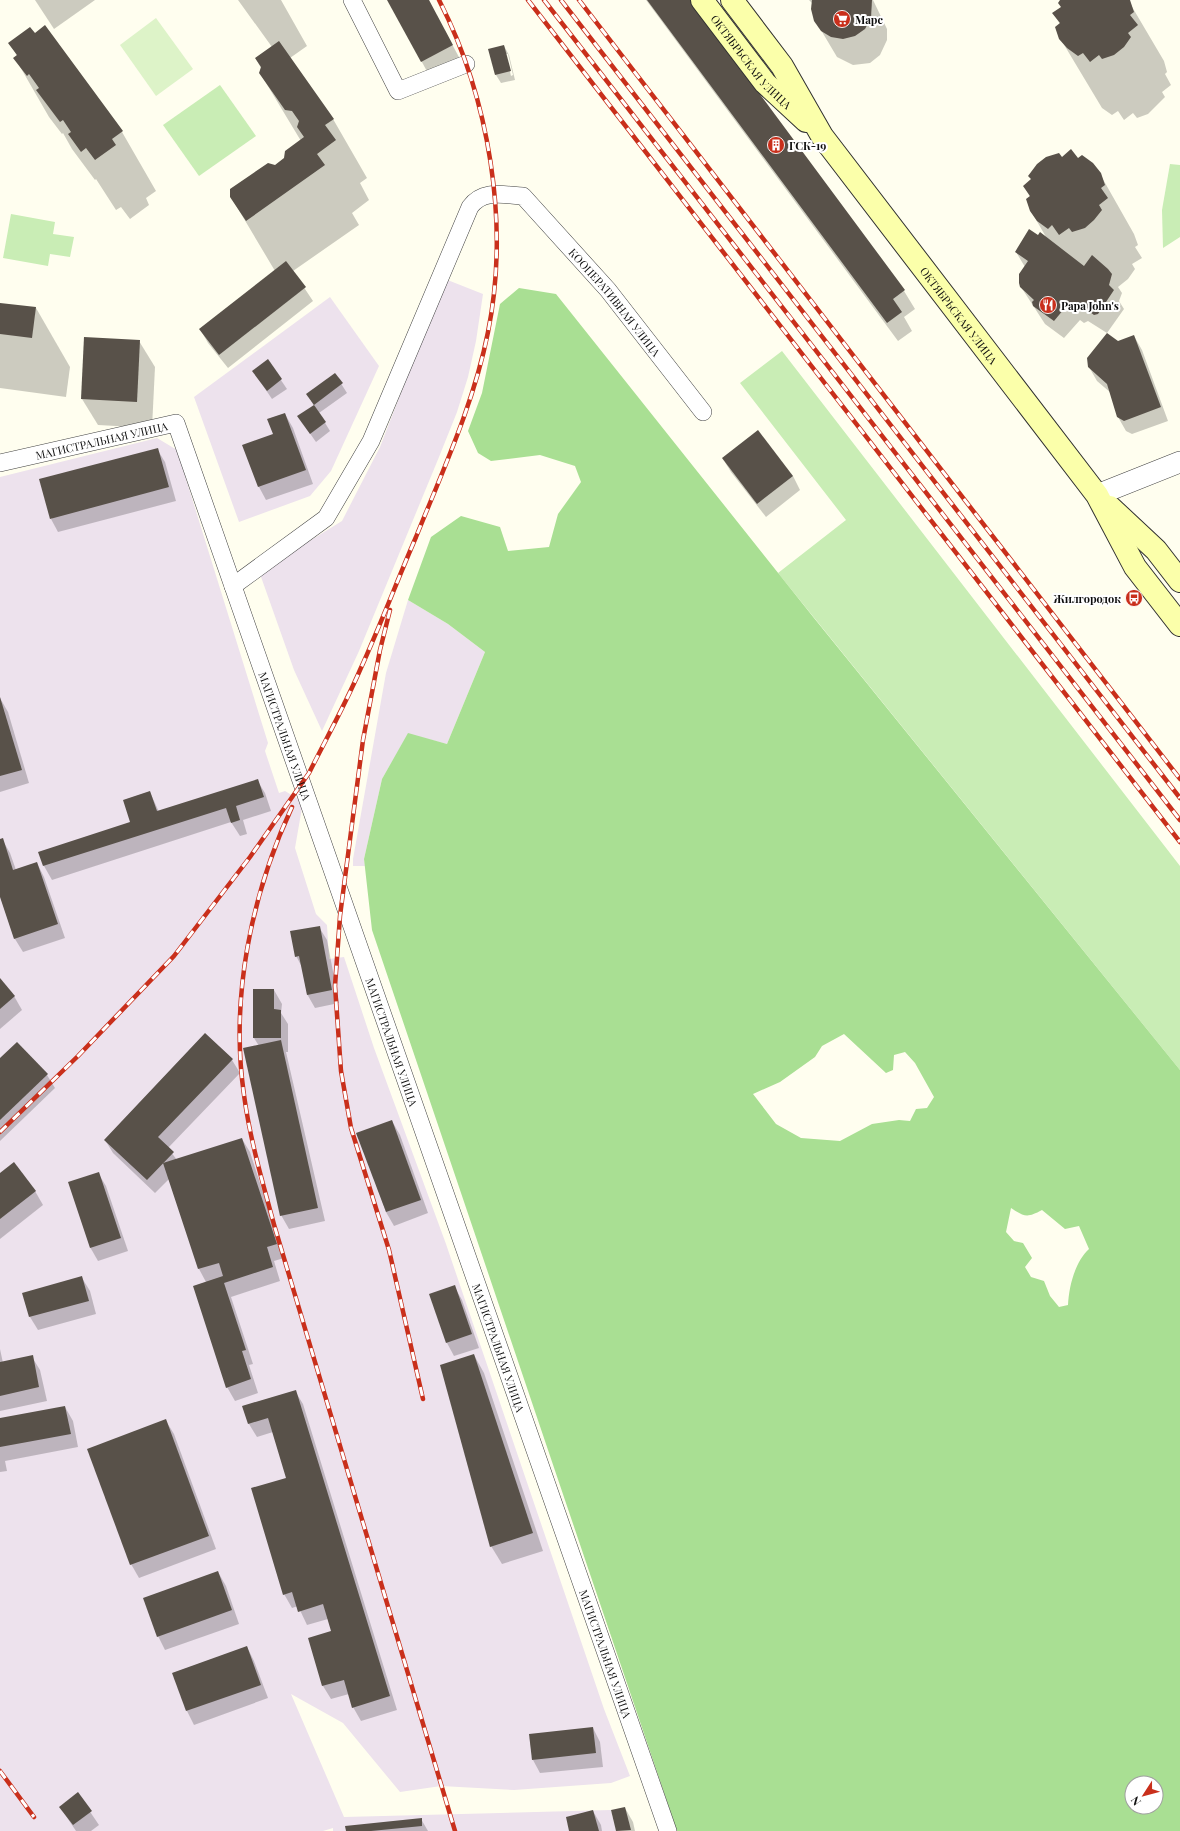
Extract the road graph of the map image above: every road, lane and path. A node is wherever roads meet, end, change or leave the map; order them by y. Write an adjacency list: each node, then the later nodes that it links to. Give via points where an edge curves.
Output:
1 (352, 0): 4 (street, via 398,91)
2 (702, 0): 5 (main road, ОКТЯБРЬСКАЯ УЛИЦА, via 765,83)
3 (732, 0): 5 (main road, ОКТЯБРЬСКАЯ УЛИЦА, via 782,66)
4 (466, 64)
5 (822, 136): 9 (main road, ОКТЯБРЬСКАЯ УЛИЦА)
6 (703, 412): 11 (street, КООПЕРАТИВНАЯ УЛИЦА, via 608,290 523,196 481,196 470,207 371,441 326,518)
7 (1180, 462): 9 (street)
8 (0, 463): 11 (street, МАГИСТРАЛЬНАЯ УЛИЦА, via 176,423)
9 (1097, 495): 10 (main road, via 1156,550); 12 (main road, via 1135,566)
10 (1180, 581)
11 (233, 586): 13 (street, МАГИСТРАЛЬНАЯ УЛИЦА)
12 (1180, 625)
13 (668, 1831)

